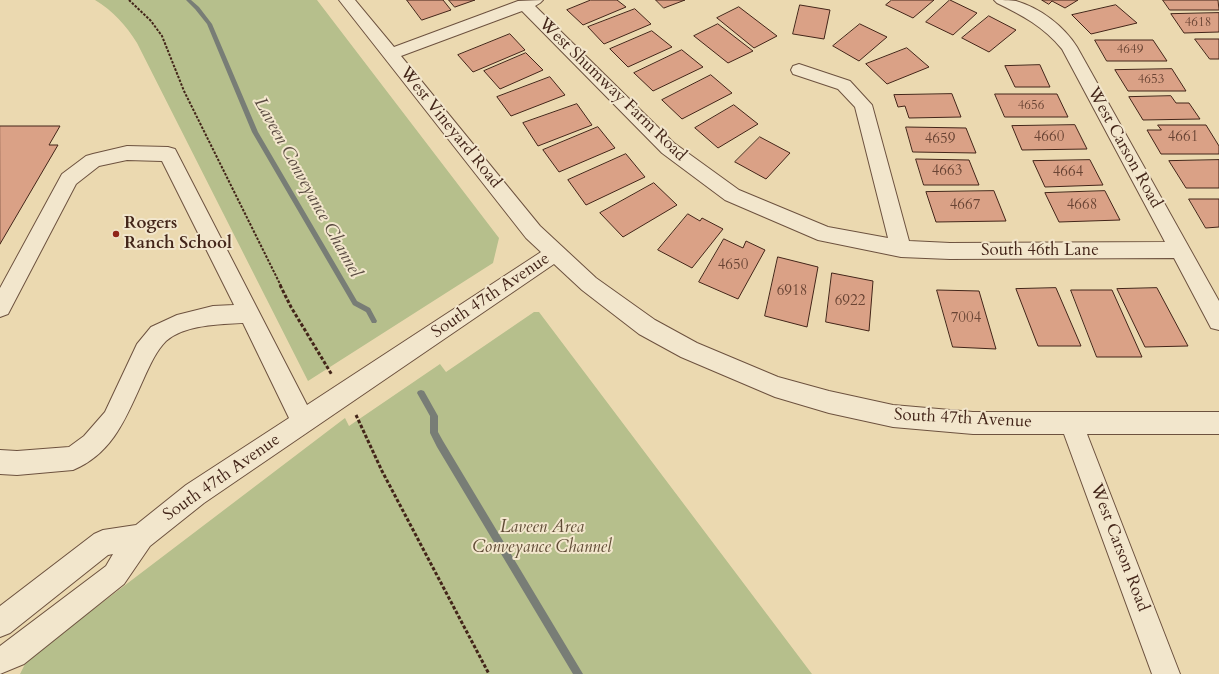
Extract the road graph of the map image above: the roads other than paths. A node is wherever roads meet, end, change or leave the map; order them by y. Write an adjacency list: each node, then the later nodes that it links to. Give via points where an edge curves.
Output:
1 (347, 0): 4 (street, West Vineyard Road)
2 (1002, 0): 7 (street, West Carson Road, via 1048,24 1069,47)
3 (529, 2): 4 (street); 6 (street, West Shumway Farm Road, via 668,148 732,195 825,234)
4 (391, 54): 8 (street, West Vineyard Road, via 534,232)
5 (799, 70): 6 (street, via 844,85 863,106)
6 (901, 249): 7 (street, South 46th Lane)
7 (1179, 250): 11 (street, West Carson Road)
8 (555, 253): 12 (street, South 47th Avenue); 13 (street, South 47th Avenue, via 589,284 647,327 689,350 775,387 893,416 973,423)
9 (0, 308): 10 (street, via 69,179 93,161 127,153 168,154)
10 (249, 314): 12 (street); 15 (street, via 213,315 177,324 159,334 145,351 113,420 93,444 73,458)
11 (1219, 321)
12 (303, 421): 16 (street, South 47th Avenue, via 195,494)
13 (1071, 422): 14 (street, South 47th Avenue); 19 (street, West Carson Road)
14 (1219, 423)
15 (0, 462)
16 (141, 537): 17 (street, South 47th Avenue, via 103,543); 18 (street, South 47th Avenue, via 115,575 14,654)
17 (0, 623)
18 (0, 661)
19 (1166, 674)

